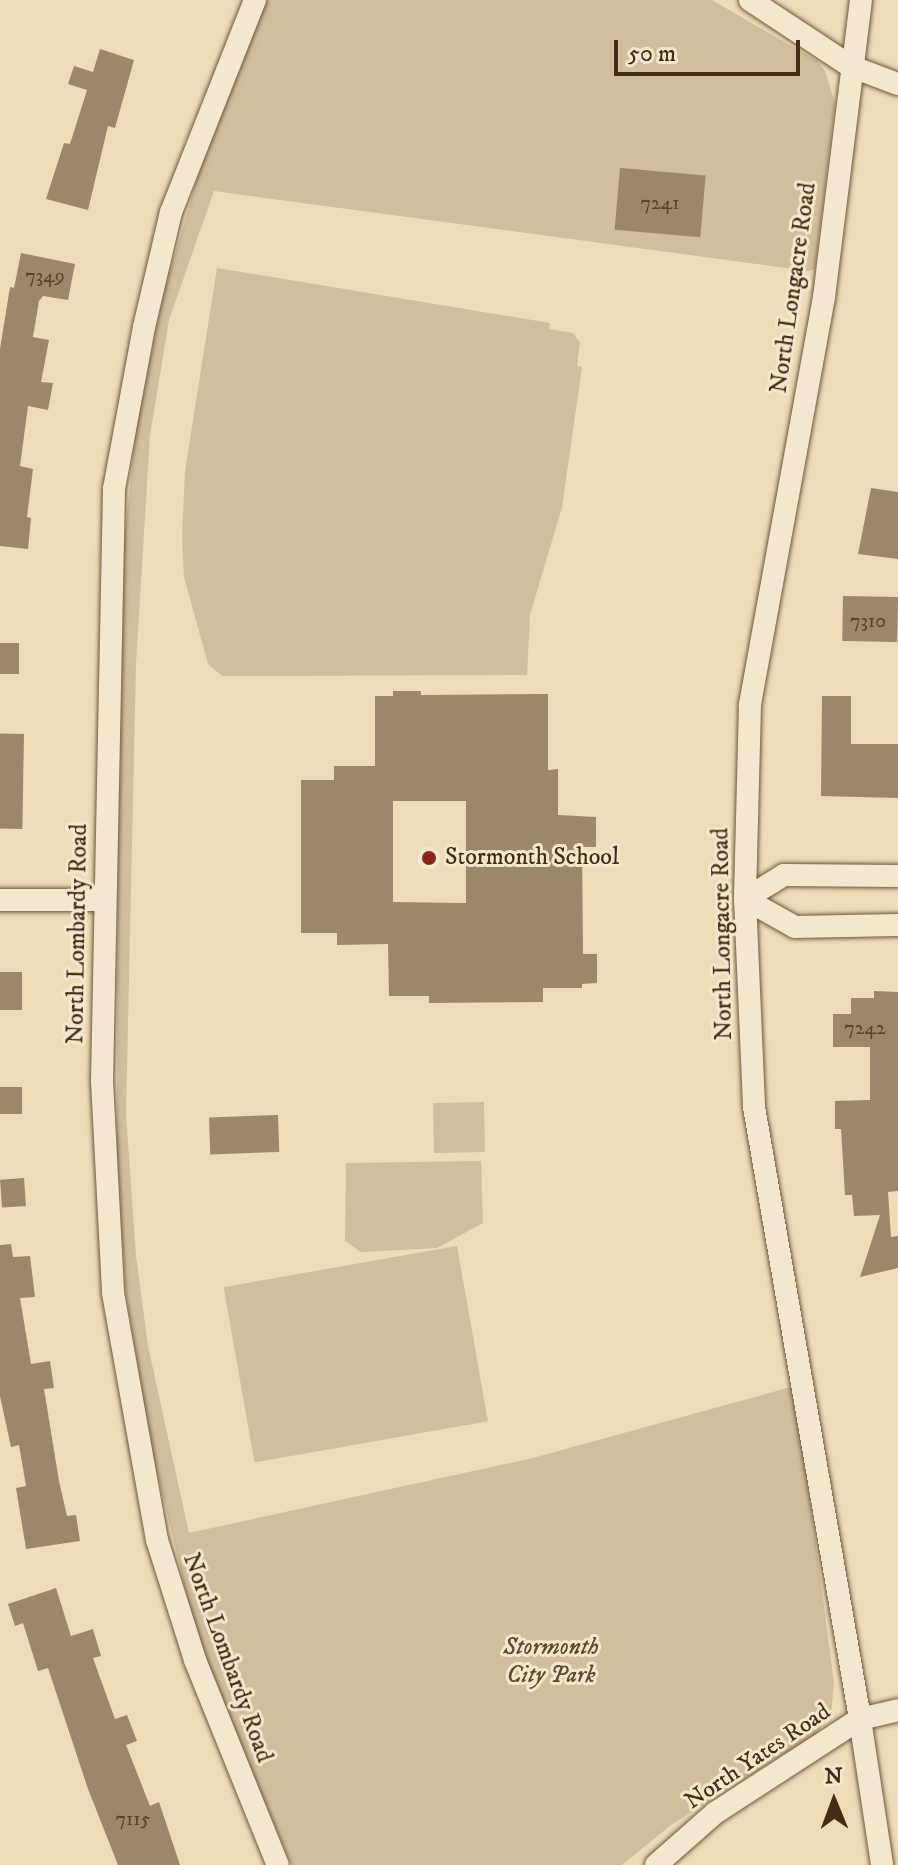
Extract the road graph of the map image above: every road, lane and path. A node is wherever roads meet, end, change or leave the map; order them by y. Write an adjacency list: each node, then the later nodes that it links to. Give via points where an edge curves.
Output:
1 (255, 0): 9 (street, North Lombardy Road, via 171,212 123,429 114,489)
2 (750, 0): 4 (street)
3 (861, 0): 4 (street, North Longacre Road)
4 (850, 66): 5 (street); 7 (street, North Longacre Road, via 824,297 750,705)
5 (898, 84)
6 (898, 876): 7 (street, via 784,875)
7 (745, 899): 10 (street, via 795,927); 12 (street, North Longacre Road, via 754,1107)
8 (0, 900): 9 (street)
9 (104, 900): 13 (street, North Lombardy Road, via 102,1081 113,1293 155,1525 195,1660)
10 (898, 925)
11 (898, 1710): 12 (street, North Yates Road)
12 (860, 1719): 14 (street, North Yates Road, via 715,1813); 15 (street, North Longacre Road)
13 (278, 1865)
14 (656, 1865)
15 (882, 1865)

